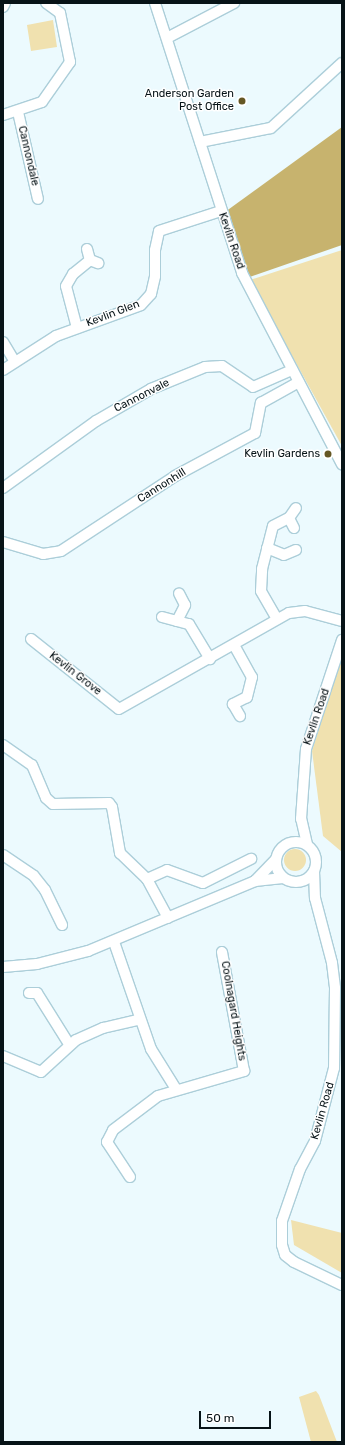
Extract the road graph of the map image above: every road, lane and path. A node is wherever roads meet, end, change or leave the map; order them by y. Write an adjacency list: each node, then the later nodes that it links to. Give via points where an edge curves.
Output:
1 (6, 3): 5 (street)
2 (46, 3): 8 (street, Cannondale, via 60,13 70,62 42,102)
3 (155, 3): 6 (street, Kevlin Road)
4 (234, 3): 6 (street)
5 (3, 7)
6 (166, 38): 10 (street, Kevlin Road)
7 (342, 63): 10 (street, via 271,128)
8 (18, 112): 9 (street, Cannondale); 11 (street, Cannondale)
9 (3, 115)
10 (200, 142): 12 (street, Kevlin Road)
11 (38, 199)
12 (221, 211): 14 (street, Kevlin Glen, via 159,231 151,294 141,306); 18 (street, Kevlin Road, via 247,285)
13 (87, 248): 14 (street, via 94,261 73,274 66,286)
14 (77, 328): 16 (street, Kevlin Glen, via 39,344)
15 (3, 342): 16 (street)
16 (15, 362): 17 (street, Kevlin Glen)
17 (3, 370)
18 (292, 370): 19 (street, Kevlin Road); 21 (street, Cannonvale, via 252,387 222,366 205,367 165,383 96,421)
19 (299, 382): 20 (street, Kevlin Road); 25 (street, Cannonhill, via 261,403 255,433 175,476 62,551 42,554)
20 (342, 464)
21 (3, 488)
22 (296, 508): 23 (street)
23 (289, 518): 24 (street); 26 (street, via 272,526)
24 (294, 528)
25 (5, 546)
26 (267, 548): 27 (street, via 284,555); 30 (street, via 261,591)
27 (296, 550)
28 (179, 593): 32 (street, via 185,605)
29 (162, 617): 32 (street)
30 (277, 618): 31 (street, via 306,612); 35 (street)
31 (342, 620)
32 (177, 621): 36 (street, via 189,624)
33 (31, 639): 36 (street, Kevlin Grove, via 119,709)
34 (342, 640): 39 (street, Kevlin Road, via 306,749)
35 (234, 645): 36 (street); 37 (street, via 252,677 246,697 233,704)
36 (210, 659)
37 (240, 716)
38 (3, 745): 47 (street, via 32,765 46,798 53,804 109,803 120,853)
39 (301, 819): 40 (street, Kevlin Road); 41 (street, Kevlin Road)
40 (287, 843): 41 (street); 44 (street, via 278,850)
41 (307, 844): 45 (street, via 316,858)
42 (3, 855): 52 (street, via 34,876 45,890)
43 (251, 859): 47 (street, via 203,883 167,870)
44 (275, 860): 46 (street); 48 (street)
45 (314, 871): 49 (street); 50 (street, Kevlin Road)
46 (283, 878): 48 (street); 49 (street)
47 (147, 879): 51 (street)
48 (255, 880): 51 (street)
49 (301, 882): 50 (street, Kevlin Road)
50 (315, 898): 55 (street, Kevlin Road)
51 (168, 918): 53 (street)
52 (62, 925)
53 (114, 942): 56 (street, via 37,964); 58 (street)
54 (222, 952): 62 (street, Coolnagard Heights, via 244,1071)
55 (337, 965): 59 (street, Kevlin Road)
56 (3, 968)
57 (29, 994): 60 (street, via 37,993)
58 (139, 1020): 60 (street, via 103,1028); 62 (street, via 151,1049)
59 (339, 1038): 64 (street, Kevlin Road, via 325,1109 315,1141 293,1188 281,1234 285,1255)
60 (69, 1044): 61 (street, via 41,1072)
61 (3, 1056)
62 (176, 1089): 63 (street, Coolnagard Heights, via 158,1096 112,1130 107,1142)
63 (130, 1177)
64 (342, 1285)

